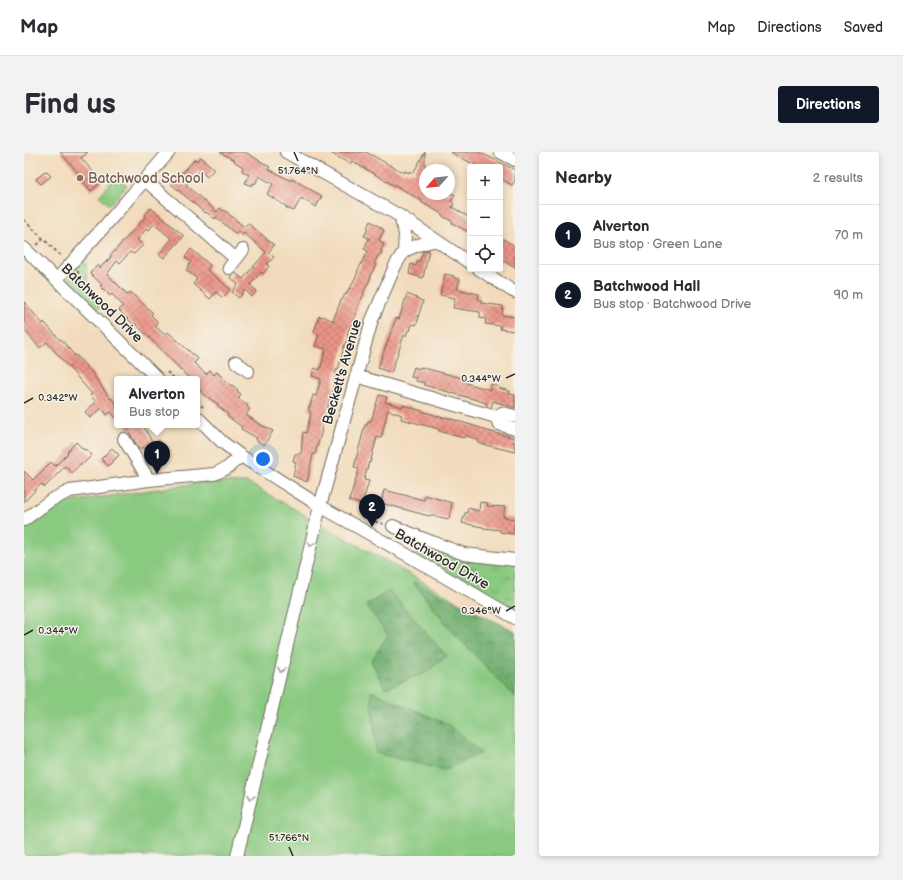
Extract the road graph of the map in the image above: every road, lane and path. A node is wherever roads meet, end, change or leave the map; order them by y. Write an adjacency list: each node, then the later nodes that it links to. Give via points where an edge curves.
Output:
1 (169, 152): 5 (street)
2 (286, 152): 6 (street)
3 (500, 152): 4 (street)
4 (515, 160)
5 (145, 180): 12 (street); 14 (street)
6 (400, 216): 9 (street); 11 (street, Beckett's Avenue, via 405,234)
7 (24, 220): 8 (path)
8 (43, 239): 10 (path); 14 (path)
9 (436, 240): 11 (street, via 418,244); 13 (street)
10 (29, 248): 16 (street, Batchwood Drive)
11 (404, 251): 22 (street, Beckett's Avenue, via 372,320)
12 (236, 259)
13 (467, 261)
14 (71, 264): 16 (street); 18 (path)
15 (484, 272): 17 (street)
16 (57, 279): 21 (street, Batchwood Drive)
17 (515, 292)
18 (116, 322)
19 (236, 362): 20 (street)
20 (248, 371)
21 (161, 374)
22 (356, 376): 25 (street); 30 (street, Beckett's Avenue)
23 (200, 413): 28 (street, Batchwood Drive, via 222,442)
24 (515, 416): 25 (street, via 502,413)
25 (496, 417): 26 (street, via 499,424)
26 (515, 429)
27 (124, 439): 29 (street)
28 (241, 456): 29 (street, via 227,468 214,474); 30 (street, Batchwood Drive)
29 (148, 480): 31 (street, via 70,491 51,500)
30 (320, 506): 35 (street, Batchwood Drive); 38 (street, Beckett's Avenue, one-way to 38)
31 (24, 520)
32 (366, 520): 33 (path)
33 (393, 526): 34 (street)
34 (419, 537): 35 (street); 36 (street, via 464,554)
35 (409, 556): 37 (street, Batchwood Drive)
36 (515, 560)
37 (515, 618)
38 (236, 856)

